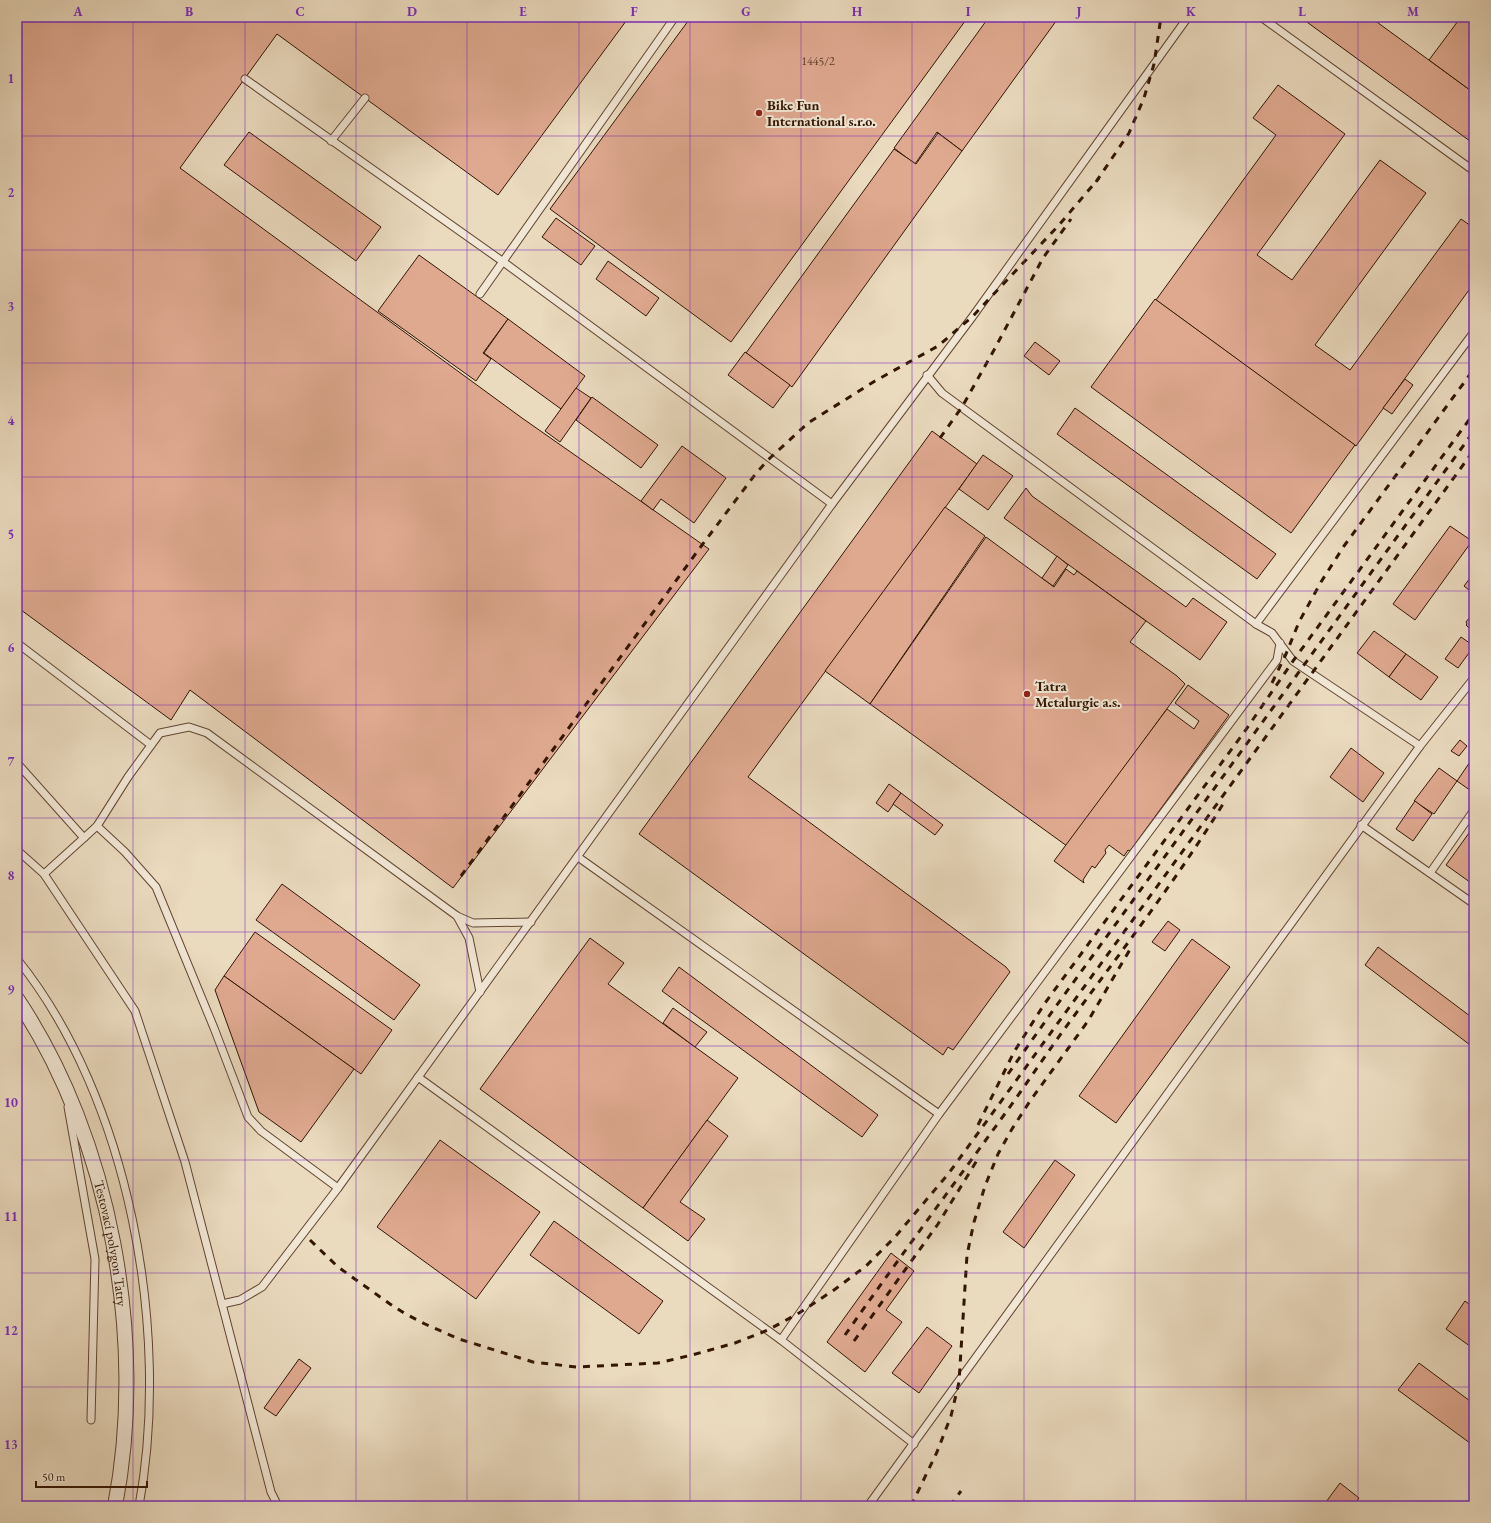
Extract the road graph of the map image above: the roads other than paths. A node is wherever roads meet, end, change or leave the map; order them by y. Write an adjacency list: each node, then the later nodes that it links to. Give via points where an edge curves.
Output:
1 (675, 17): 8 (lane)
2 (1188, 17): 11 (lane, via 973,316)
3 (1261, 17): 7 (lane)
4 (245, 79): 6 (lane)
5 (365, 98): 6 (lane)
6 (331, 141): 8 (lane)
7 (1474, 171)
8 (502, 261): 9 (lane); 12 (lane)
9 (480, 294)
10 (1474, 332): 13 (lane)
11 (927, 375): 12 (lane); 13 (lane, via 942,393)
12 (832, 504): 25 (lane)
13 (1256, 624): 15 (lane, via 1272,634)
14 (17, 643): 17 (lane)
15 (1280, 643): 18 (lane, via 1293,661); 36 (lane, via 1277,660)
16 (1474, 678): 18 (lane)
17 (151, 745): 22 (lane); 29 (lane, via 160,733 188,727 207,733)
18 (1420, 746): 21 (lane)
19 (17, 763): 23 (lane)
20 (1474, 810): 26 (lane)
21 (1361, 825): 26 (lane); 41 (lane)
22 (97, 826): 23 (lane); 37 (lane, via 125,852 156,887 248,1117 261,1131)
23 (84, 838): 27 (lane)
24 (17, 850): 27 (lane)
25 (578, 856): 30 (lane); 36 (lane)
26 (1430, 873): 28 (lane)
27 (44, 874): 38 (lane, via 136,1011 185,1162)
28 (1474, 904)
29 (457, 916): 30 (lane, via 474,924); 32 (lane, via 469,938)
30 (531, 922): 32 (lane)
31 (17, 959): 43 (lane, via 56,1015 84,1070 104,1118 133,1224 149,1332 150,1388 147,1446)
32 (480, 992): 34 (lane)
33 (17, 999): 35 (street, Testovací polygon Tatry, via 36,1027)
34 (418, 1078): 37 (lane); 39 (lane)
35 (63, 1080): 40 (lane, via 95,1258); 42 (street, Testovací polygon Tatry, via 82,1126 98,1176 110,1228 126,1334 124,1444)
36 (939, 1114): 39 (lane)
37 (338, 1188): 38 (lane, via 262,1287 240,1300)
38 (222, 1304): 44 (lane, via 271,1492)
39 (781, 1340): 41 (lane)
40 (91, 1420)
41 (914, 1444): 45 (lane)
42 (115, 1506)
43 (138, 1506)
44 (278, 1506)
45 (868, 1506)

